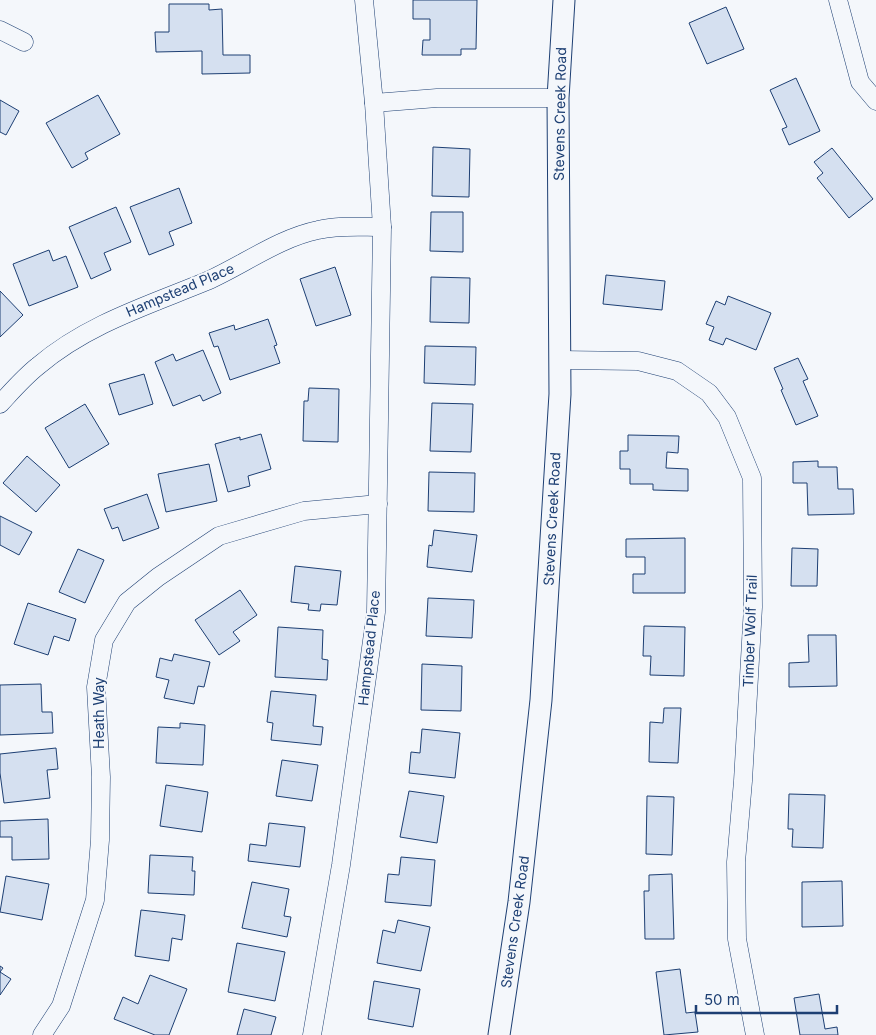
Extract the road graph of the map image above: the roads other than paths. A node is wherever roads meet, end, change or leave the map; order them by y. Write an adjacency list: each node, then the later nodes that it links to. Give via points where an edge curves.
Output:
1 (364, 0): 8 (street, Hampstead Place)
2 (564, 0): 6 (street, Stevens Creek Road)
3 (838, 0): 7 (street, via 860,82)
4 (0, 30): 5 (street)
5 (24, 42)
6 (558, 98): 8 (street, via 437,98); 10 (street, Stevens Creek Road)
7 (876, 101)
8 (374, 103): 9 (street, Hampstead Place)
9 (382, 227): 11 (street, Hampstead Place, via 342,227 296,237 209,280 130,311 84,334 38,366); 12 (street, Hampstead Place)
10 (560, 360): 15 (street, Stevens Creek Road, via 541,700 519,902); 16 (street, Timber Wolf Trail, via 638,361 677,370 709,393 727,417 752,478 753,607 736,862 737,939)
11 (0, 404)
12 (378, 504): 13 (street, Heath Way, via 304,511 219,536 127,602 104,640 96,687 101,777 95,900 61,1006); 14 (street, Hampstead Place, via 376,612 341,865)
13 (42, 1035)
14 (312, 1035)
15 (499, 1035)
16 (755, 1035)

